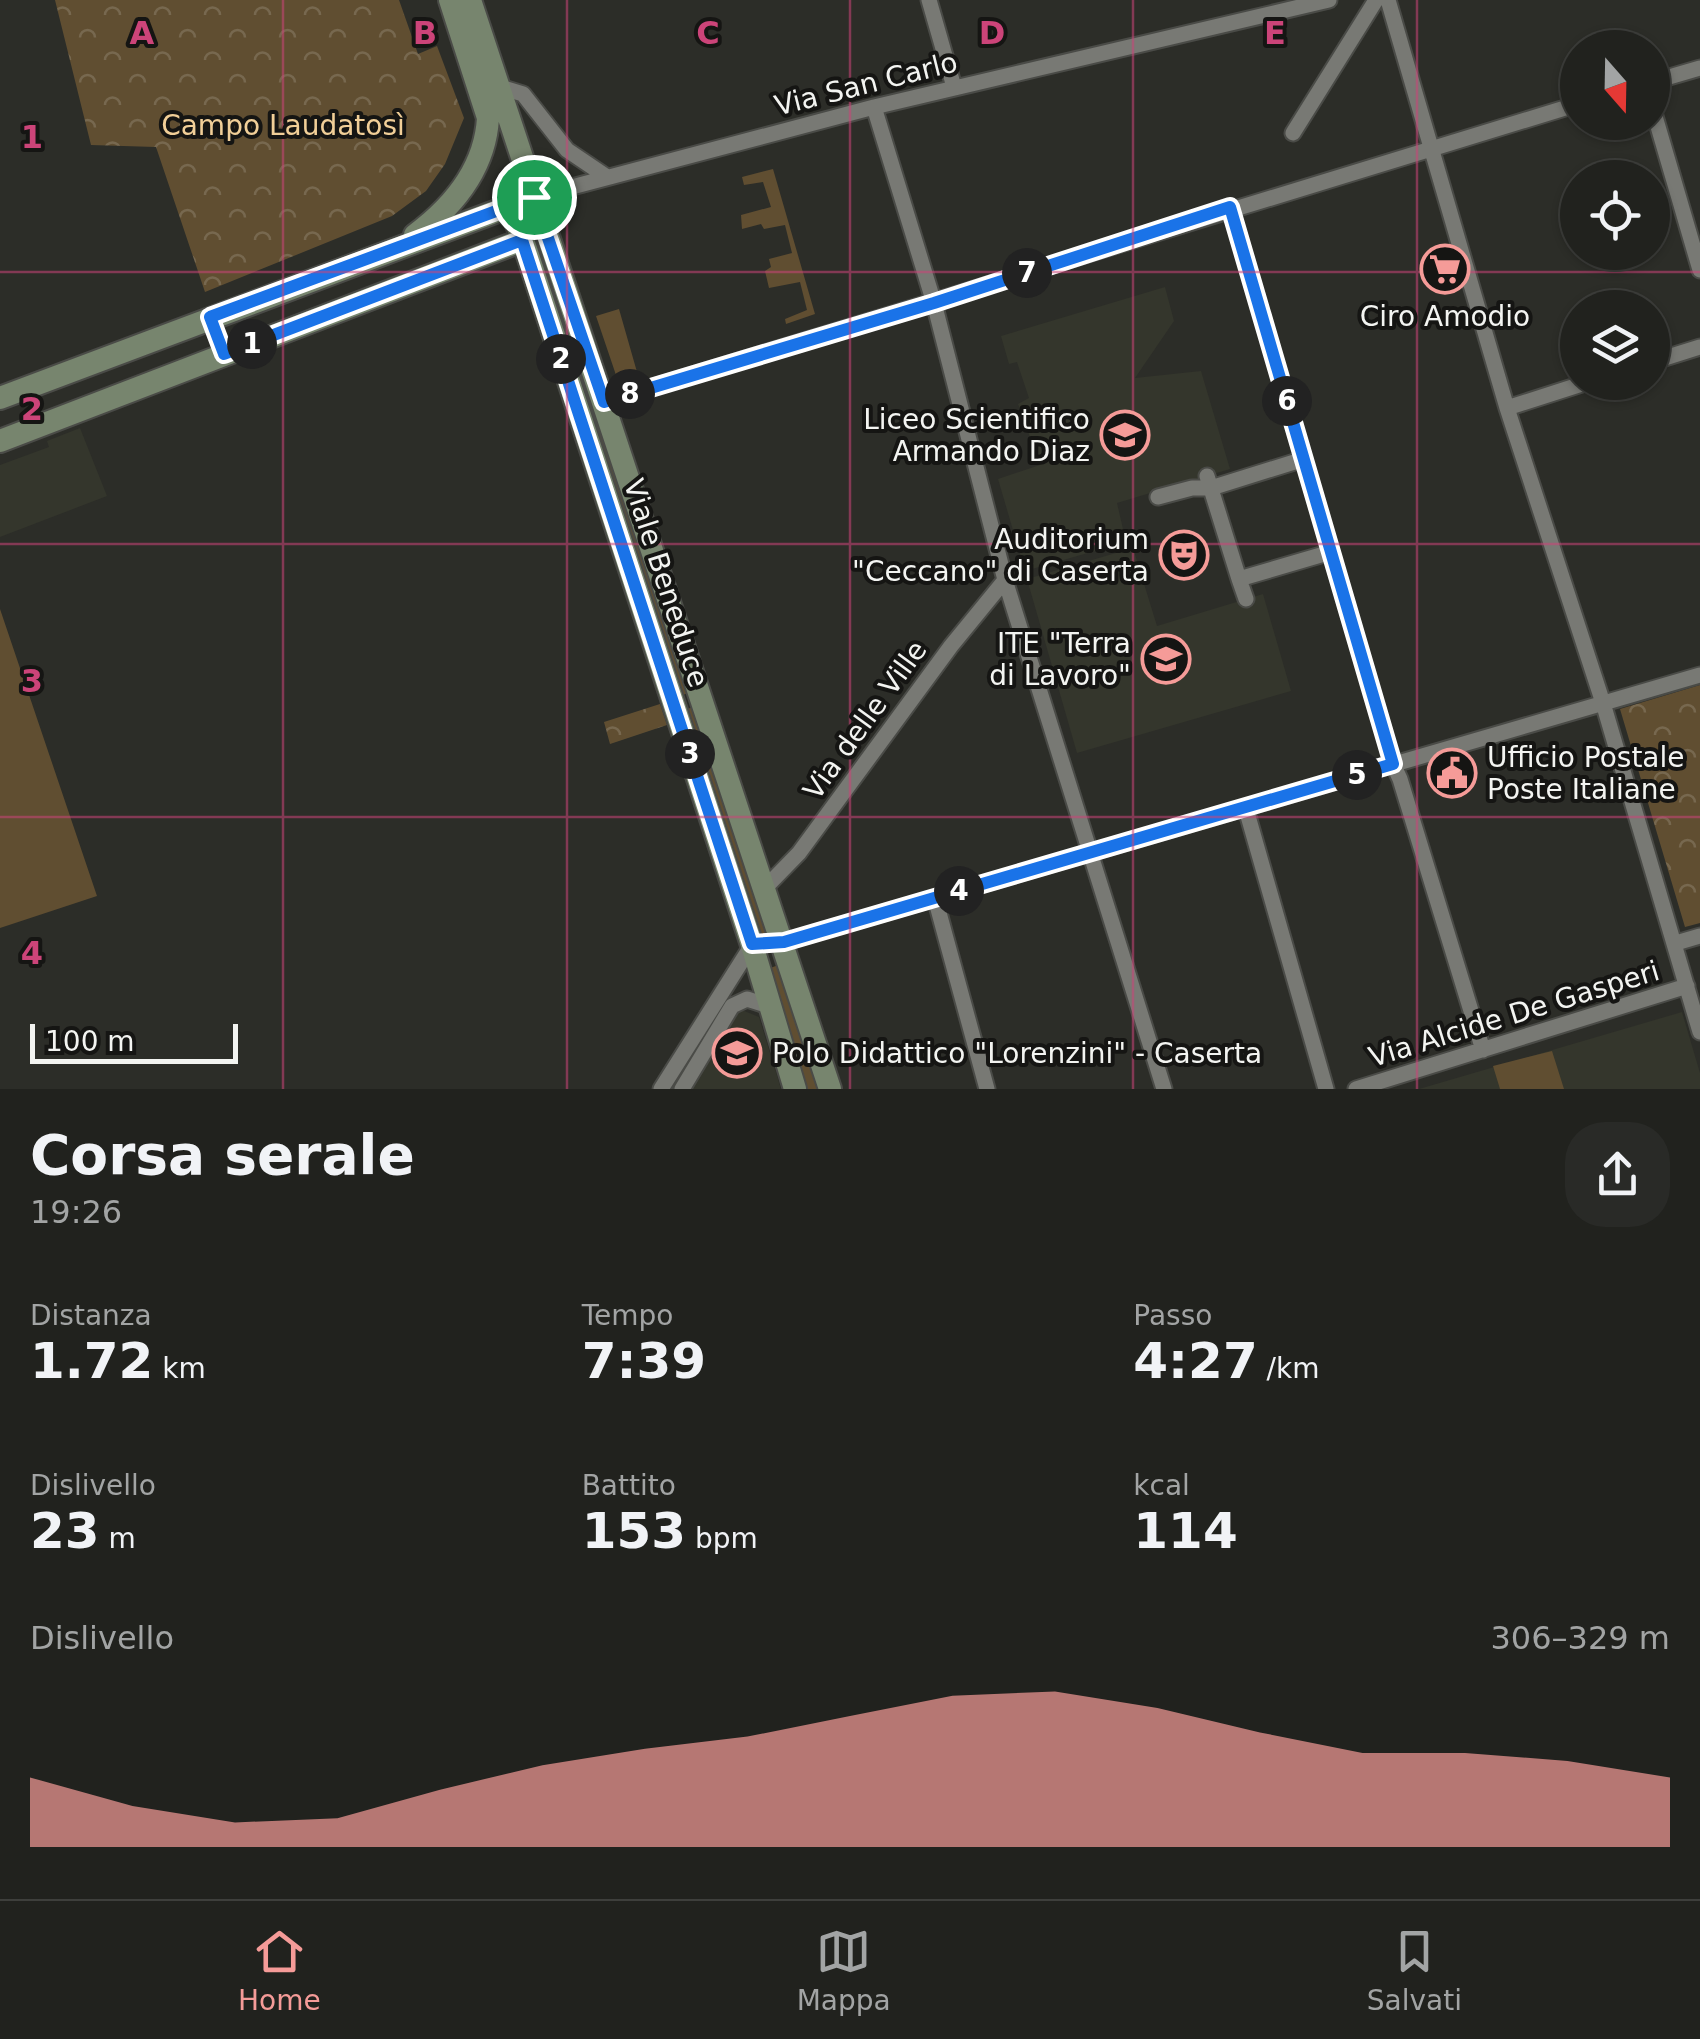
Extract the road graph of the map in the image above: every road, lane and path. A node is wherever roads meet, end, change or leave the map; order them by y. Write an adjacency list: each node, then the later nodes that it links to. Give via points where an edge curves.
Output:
1 (450, 0): 20 (main road, via 488,118 487,134 474,172 451,206)
2 (470, 0): 9 (main road, Viale Beneduce)
3 (929, 0): 10 (street)
4 (1329, 0): 10 (street, Via San Carlo)
5 (1376, 0): 13 (street)
6 (1388, 0): 15 (street)
7 (1700, 68): 8 (street)
8 (1670, 77)
9 (497, 86): 16 (street, via 523,94 567,150); 17 (main road, Viale Beneduce)
10 (954, 87): 11 (street, Via San Carlo)
11 (874, 107): 16 (street, Via San Carlo); 24 (street)
12 (1560, 109): 15 (street)
13 (1293, 133)
14 (1662, 140): 23 (street)
15 (1430, 148): 18 (street); 32 (street)
16 (607, 178): 17 (street, Via San Carlo)
17 (534, 197): 19 (main road); 21 (main road); 22 (main road, Viale Beneduce)
18 (1230, 207): 24 (street); 34 (street)
19 (503, 208): 20 (main road); 21 (main road, Viale Beneduce)
20 (401, 246): 25 (main road)
21 (525, 248): 22 (main road); 27 (main road); 44 (main road, Viale Beneduce)
22 (553, 248): 31 (main road, Viale Beneduce)
23 (1700, 270)
24 (934, 303): 31 (street); 39 (street)
25 (210, 317): 27 (main road); 30 (main road)
26 (1700, 347): 28 (street)
27 (224, 354): 33 (main road)
28 (1670, 356)
29 (1560, 391): 32 (street)
30 (0, 398)
31 (604, 402): 42 (main road, Viale Beneduce)
32 (1507, 408): 43 (street)
33 (0, 441)
34 (1304, 459): 35 (street); 37 (street)
35 (1209, 482): 36 (street); 38 (street)
36 (1158, 497)
37 (1331, 552): 38 (street); 45 (street)
38 (1239, 579): 40 (street)
39 (1005, 580): 47 (street); 48 (street, Via delle Ville, via 799,853)
40 (1246, 599)
41 (1700, 672): 43 (street)
42 (702, 699): 44 (street); 48 (main road, Viale Beneduce)
43 (1602, 700): 45 (street); 52 (street)
44 (675, 708): 53 (main road, Viale Beneduce)
45 (1393, 764): 46 (street); 57 (street)
46 (1246, 809): 47 (street); 64 (street)
47 (1092, 852): 49 (street); 63 (street)
48 (764, 889): 51 (main road, Viale Beneduce)
49 (935, 898): 51 (street); 62 (street)
50 (1700, 936): 52 (street)
51 (784, 942): 53 (main road); 61 (main road, Viale Beneduce)
52 (1676, 943): 54 (street)
53 (752, 944): 55 (main road, Viale Beneduce); 58 (street)
54 (1687, 986): 56 (street); 57 (street, Via Alcide De Gasperi)
55 (769, 1006): 59 (street, via 747,999 732,1006); 60 (main road, Viale Beneduce)
56 (1700, 1032)
57 (1482, 1050): 65 (street, Via Alcide De Gasperi)
58 (662, 1089)
59 (682, 1089)
60 (795, 1089)
61 (830, 1089)
62 (987, 1089)
63 (1164, 1089)
64 (1326, 1089)
65 (1356, 1089)

